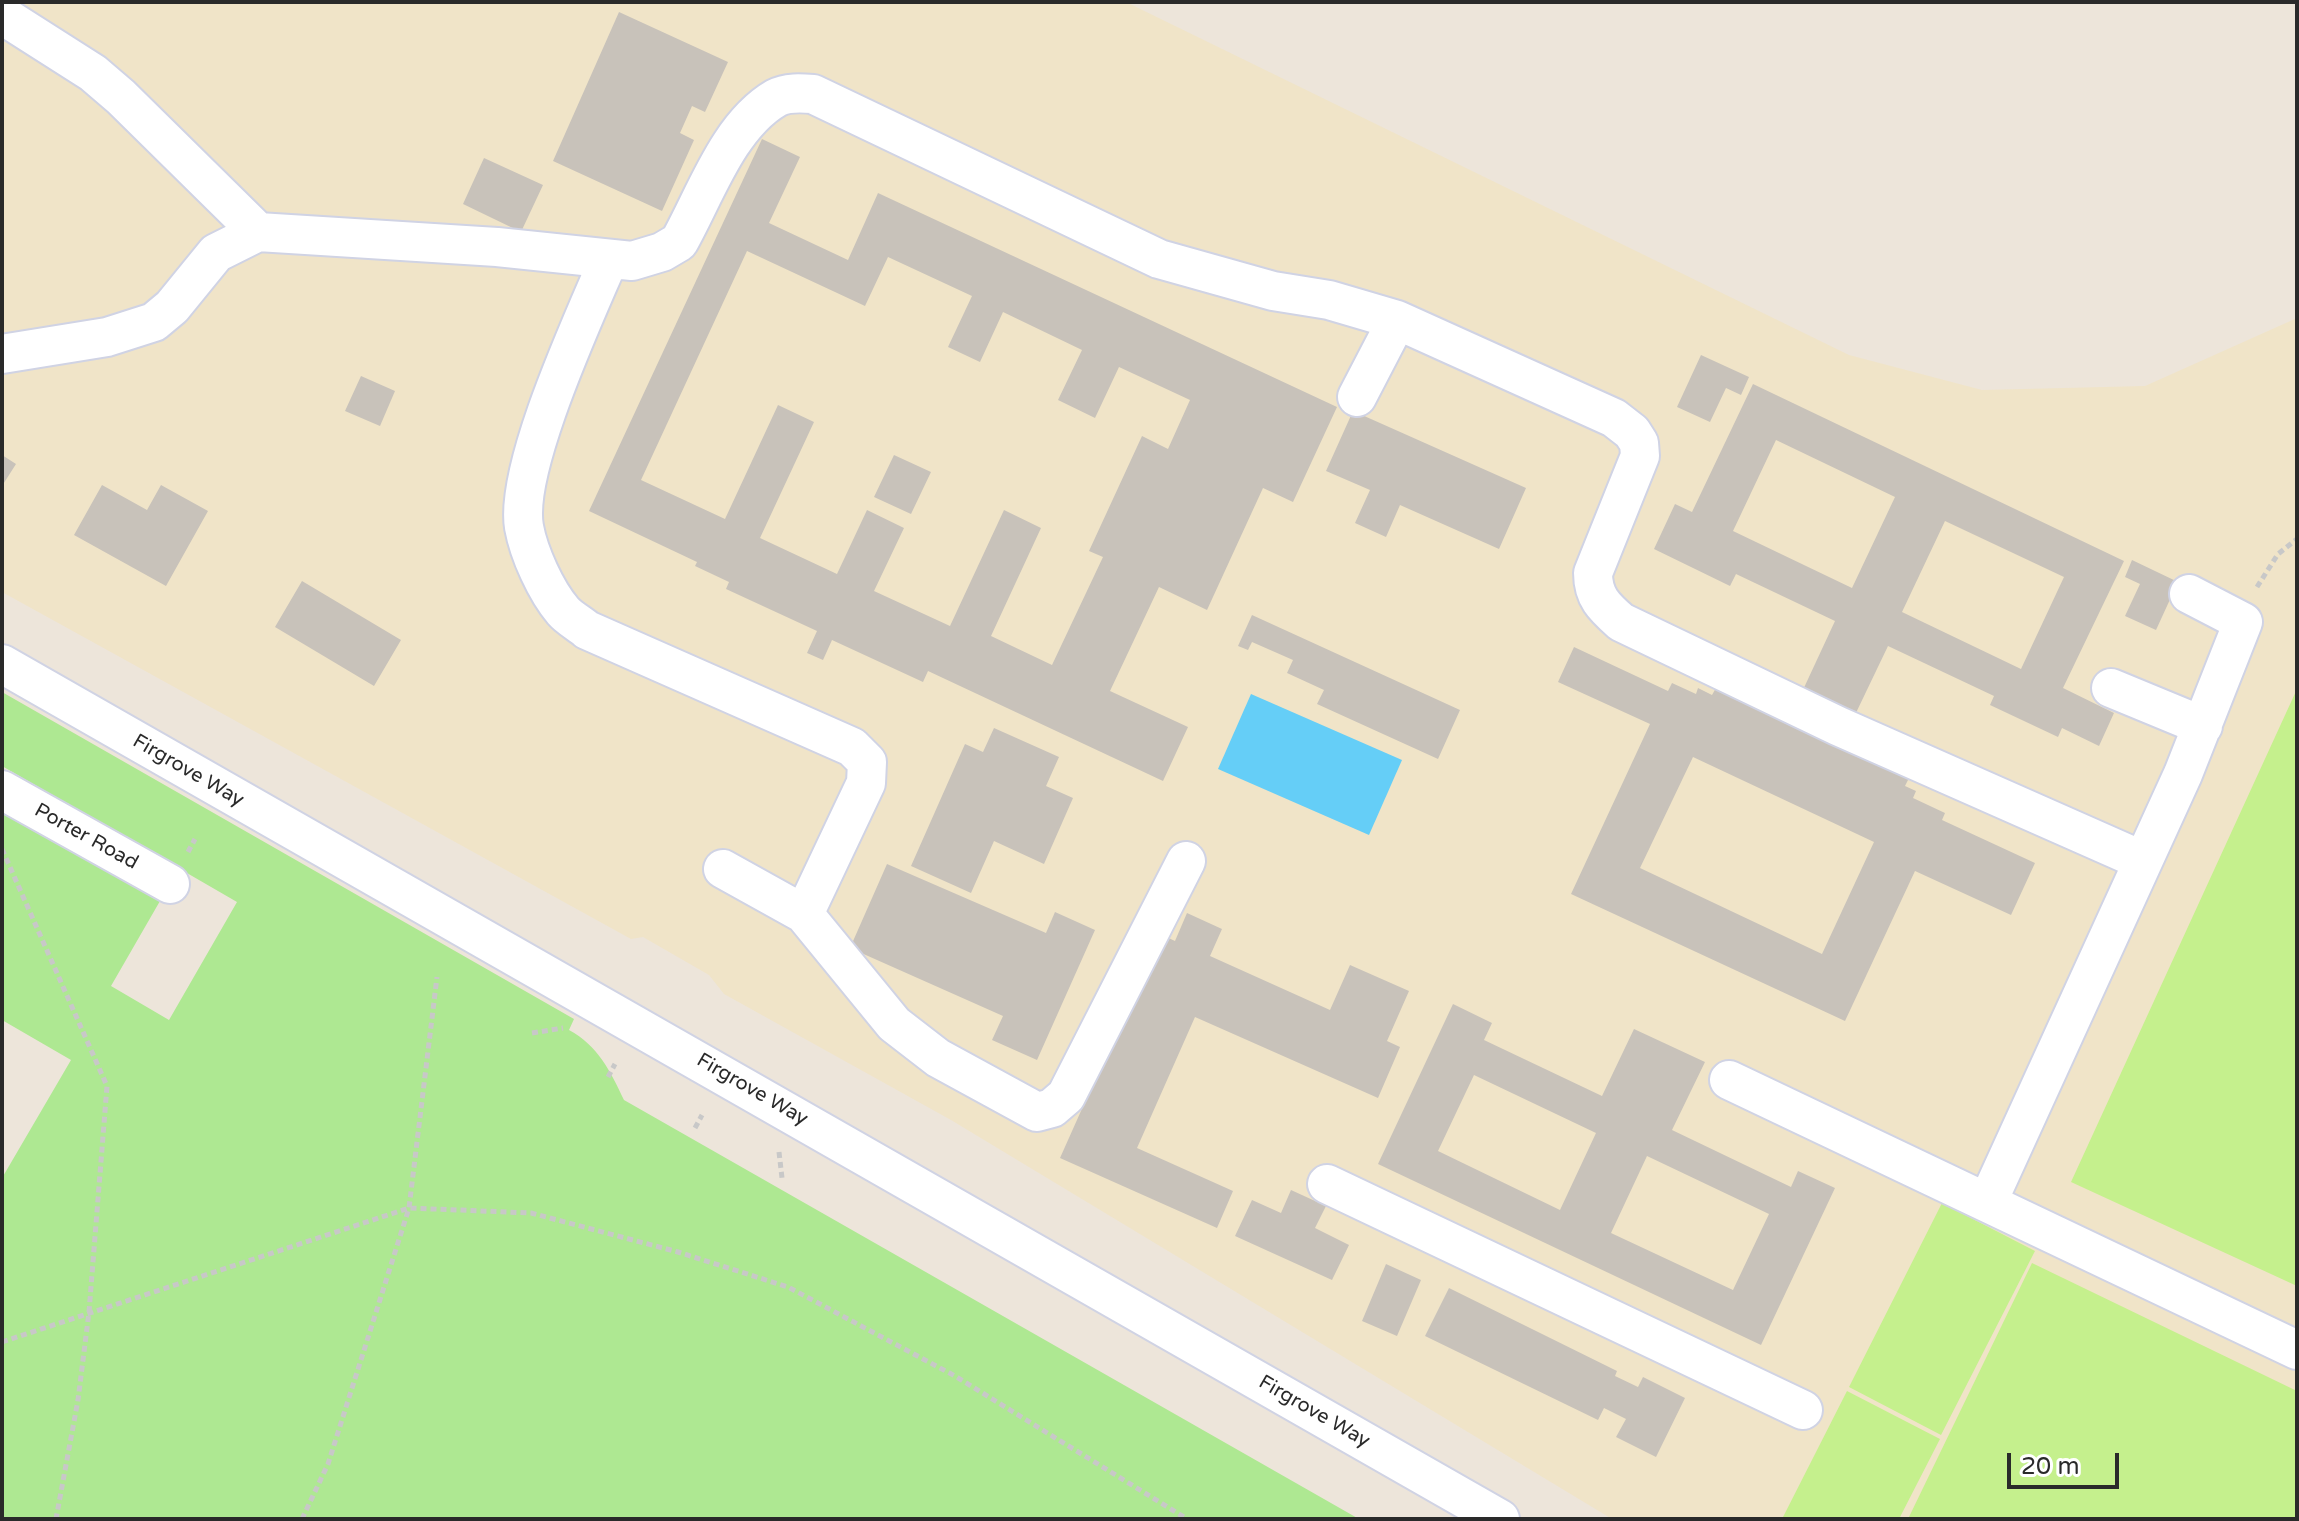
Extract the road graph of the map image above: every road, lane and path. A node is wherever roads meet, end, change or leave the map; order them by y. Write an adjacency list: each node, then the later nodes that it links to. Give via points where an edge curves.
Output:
1 (2, 15): 2 (street, via 93,73)
2 (258, 232): 3 (street); 5 (street, via 216,253 154,322 107,337)
3 (609, 259): 4 (street, via 632,261 679,242 738,135 777,97 813,94 1159,259); 19 (street, via 538,442 524,498 524,527 563,611 587,630 852,747 867,762 866,783)
4 (1397, 320): 6 (street); 15 (street, via 1540,382 1632,432 1640,456 1593,573 1602,605 1621,622 1838,726)
5 (2, 354)
6 (1357, 397)
7 (2297, 539): 9 (path, via 2278,554 2251,596)
8 (2189, 594): 9 (street)
9 (2243, 622): 12 (street)
10 (2, 664): 40 (street, Firgrove Way)
11 (2111, 688): 12 (street)
12 (2203, 726): 15 (street)
13 (2, 790): 18 (street, Porter Road)
14 (2, 849): 33 (path, via 107,1086)
15 (2141, 860): 31 (street)
16 (1186, 861): 19 (street, via 1066,1096 1037,1112 938,1058 894,1024)
17 (723, 869): 19 (street)
18 (170, 884)
19 (804, 914)
20 (437, 977): 32 (path)
21 (576, 1026): 22 (path)
22 (532, 1033)
23 (615, 1064): 24 (path)
24 (608, 1077)
25 (1729, 1080): 31 (street)
26 (702, 1115): 27 (path)
27 (695, 1128)
28 (778, 1143): 29 (path)
29 (782, 1178)
30 (1327, 1184): 36 (street)
31 (1988, 1201): 35 (street)
32 (409, 1208): 33 (path); 38 (path, via 328,1464); 39 (path, via 531,1213 788,1287 955,1376)
33 (89, 1312): 34 (path); 37 (path)
34 (2, 1342)
35 (2297, 1350)
36 (1803, 1410)
37 (56, 1519)
38 (302, 1519)
39 (1187, 1519)
40 (1500, 1519)

